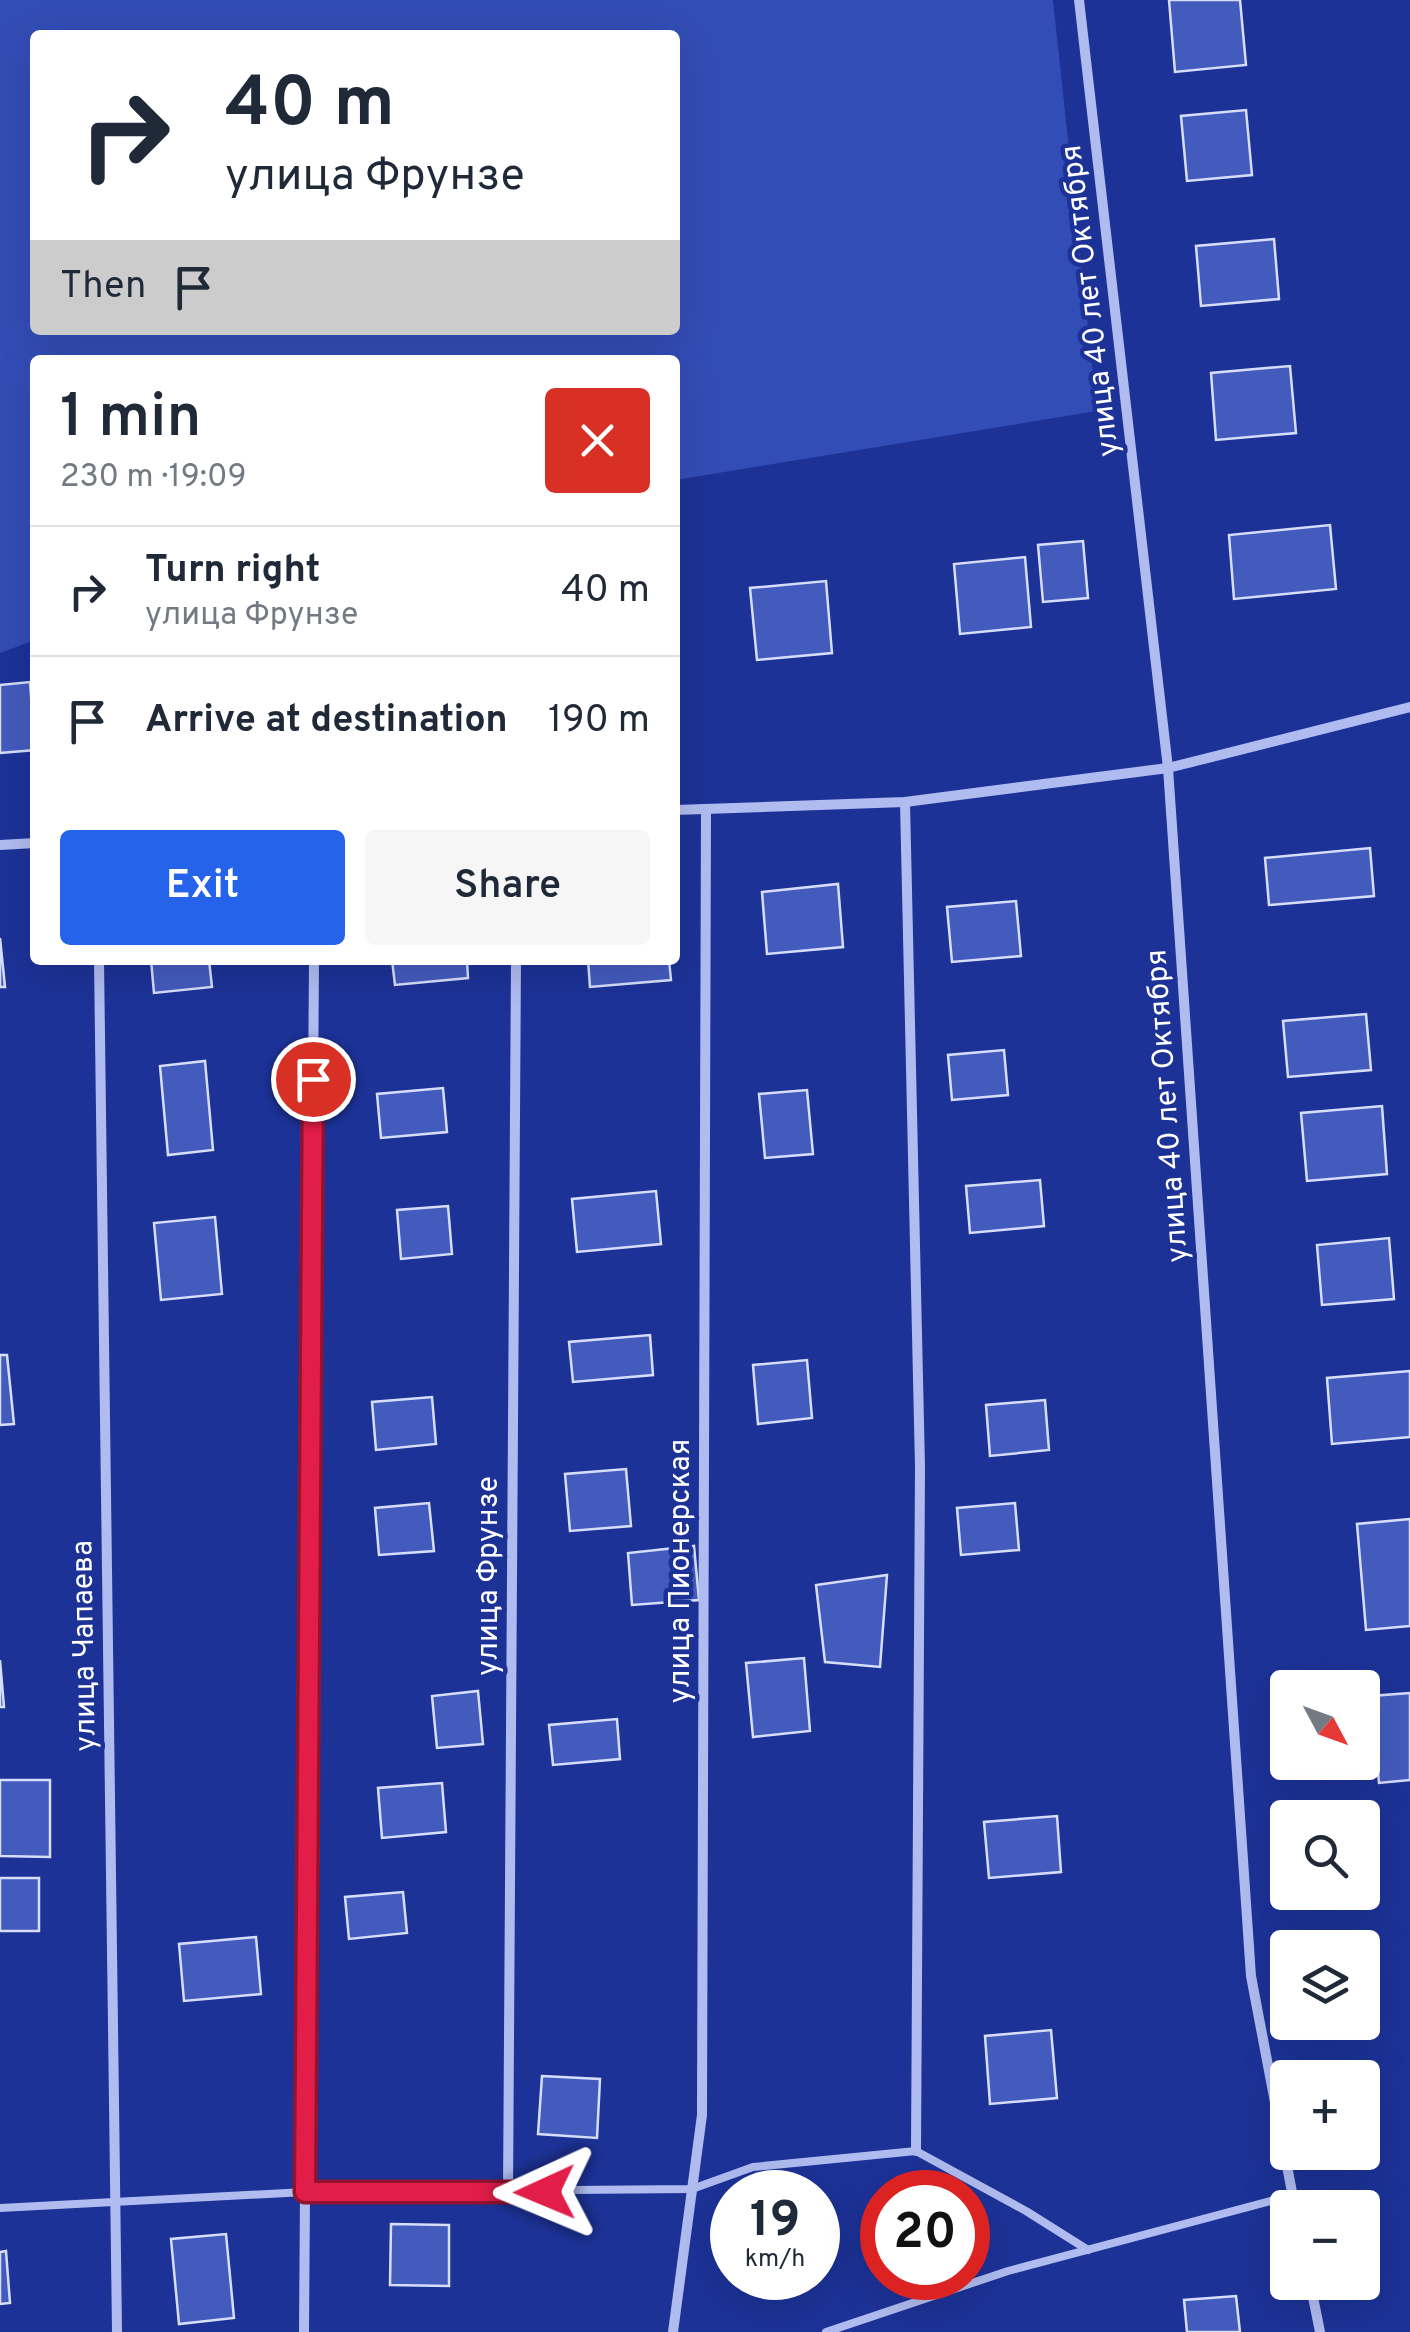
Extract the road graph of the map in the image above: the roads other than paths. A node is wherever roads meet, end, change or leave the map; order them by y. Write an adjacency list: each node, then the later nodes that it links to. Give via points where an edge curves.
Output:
1 (1079, 0): 3 (street, улица 40 лет Октября)
2 (1410, 707): 3 (street)
3 (1168, 768): 4 (street); 14 (street, улица 40 лет Октября, via 1250,1976)
4 (905, 802): 5 (street); 12 (street, via 920,1467)
5 (706, 809): 6 (street); 13 (street, улица Пионерская, via 702,2095)
6 (680, 810)
7 (30, 843): 8 (street)
8 (0, 845)
9 (100, 965): 18 (street, улица Чапаева)
10 (314, 965): 15 (street)
11 (516, 965): 16 (street, улица Фрунзе)
12 (916, 2151): 13 (lane, via 754,2168); 20 (lane)
13 (692, 2189): 16 (lane); 24 (street, улица Пионерская)
14 (1292, 2190)
15 (305, 2192): 16 (lane); 18 (lane); 23 (street)
16 (508, 2193)
17 (1270, 2200): 20 (lane)
18 (115, 2204): 19 (lane); 22 (street, улица Чапаева)
19 (0, 2208)
20 (1088, 2250): 25 (lane)
21 (1314, 2300): 26 (street)
22 (117, 2332)
23 (304, 2332)
24 (673, 2332)
25 (826, 2332)
26 (1320, 2332)

